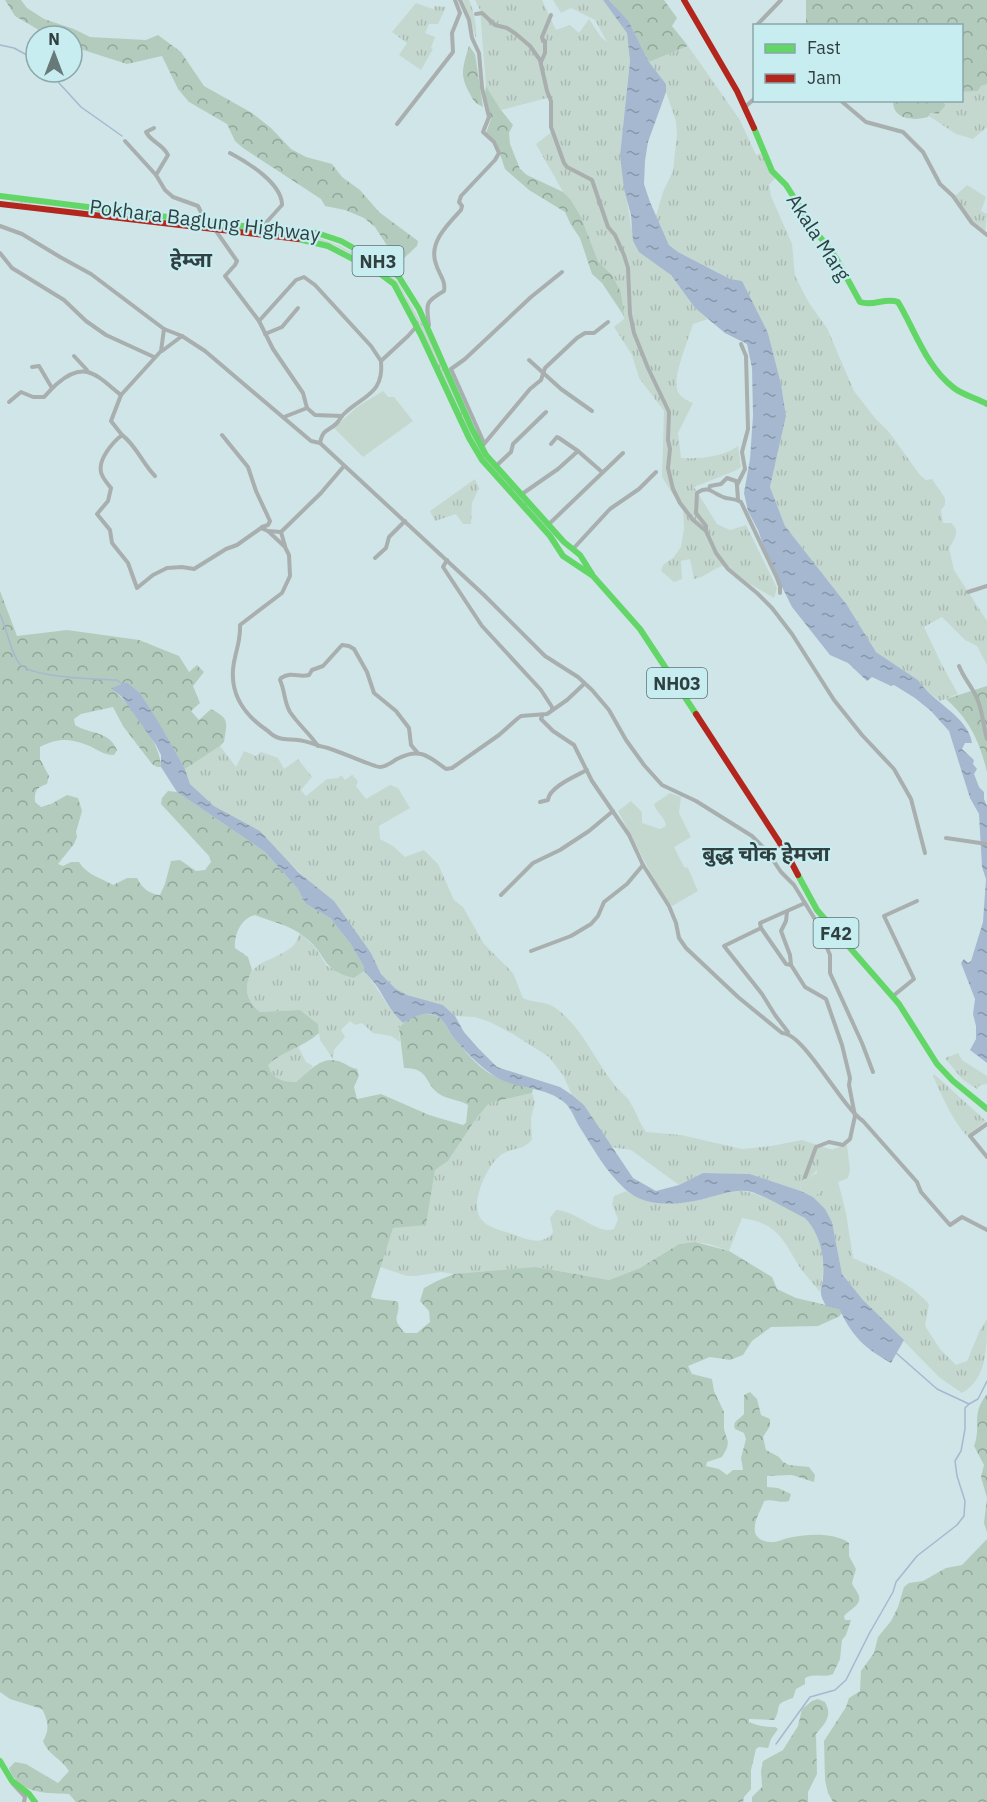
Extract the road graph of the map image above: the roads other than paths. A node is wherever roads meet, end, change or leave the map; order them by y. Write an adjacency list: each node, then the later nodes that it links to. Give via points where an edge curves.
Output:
1 (455, 0): 12 (street, via 460,13 452,33 453,52)
2 (460, 0): 33 (street, via 479,53 489,117 483,132 499,153 461,196 461,210 438,239 435,262 446,284 444,291 426,305)
3 (684, 0): 11 (main road, Akala Marg)
4 (781, 0): 7 (street)
5 (476, 14): 8 (street, via 482,13 495,25 516,34)
6 (551, 15): 8 (street, via 542,37 545,53)
7 (758, 24)
8 (541, 63): 74 (street, via 551,101 551,128 564,163 592,180 608,227 624,255 634,333 669,412 668,468 673,489 687,513)
9 (753, 100): 11 (street)
10 (842, 102): 23 (street, via 866,122 903,132 923,152 940,184)
11 (745, 107): 46 (main road, Akala Marg, via 772,171 836,258 860,302 898,302 947,382)
12 (397, 124)
13 (154, 128): 16 (street, via 147,132 148,136 168,155)
14 (125, 141): 16 (street)
15 (230, 153): 21 (street, via 264,175 283,201)
16 (156, 175): 19 (street, via 173,197 198,206)
17 (0, 196): 19 (main road, Pokhara Baglung Highway / NH3)
18 (0, 204): 22 (main road, Pokhara Baglung Highway / NH03)
19 (206, 222): 21 (main road, Pokhara Baglung Highway / NH3)
20 (0, 225): 30 (street, via 91,274)
21 (262, 227): 33 (main road, Pokhara Baglung Highway / NH3, via 322,234 386,266 402,281)
22 (215, 230): 27 (street, via 237,261 225,276); 29 (main road, Pokhara Baglung Highway / NH03, via 312,241 334,249 394,284)
23 (987, 235)
24 (0, 253): 37 (street, via 12,268 64,300 106,335)
25 (562, 272): 55 (street, via 451,369)
26 (298, 308): 31 (street, via 282,327)
27 (258, 321): 31 (street); 39 (street, via 296,280 304,277)
28 (608, 322): 42 (street, via 594,333 577,338 545,368)
29 (417, 326): 39 (street); 79 (main road, Pokhara Baglung Highway / NH03, via 482,460 563,556)
30 (164, 329): 32 (street); 35 (street)
31 (265, 334): 47 (street, via 303,393)
32 (182, 336): 35 (street); 51 (street)
33 (432, 337): 58 (main road, Pokhara Baglung Highway / NH3)
34 (741, 344): 65 (street, via 746,356 748,429 742,452 746,469)
35 (162, 351): 37 (street)
36 (74, 356): 41 (street)
37 (154, 357): 44 (street)
38 (529, 360): 42 (street)
39 (381, 361): 50 (street, via 381,375 375,388)
40 (32, 367): 43 (street, via 39,366)
41 (88, 371): 43 (street, via 72,374); 44 (street)
42 (544, 374): 48 (street); 55 (street)
43 (52, 388): 45 (street, via 44,397 33,398 21,392)
44 (121, 395): 52 (street, via 111,421)
45 (9, 402)
46 (987, 404)
47 (307, 408): 50 (street, via 315,415); 51 (street)
48 (592, 411)
49 (546, 412): 61 (street)
50 (342, 416): 54 (street, via 322,433)
51 (284, 417): 54 (street, via 311,441)
52 (122, 435): 64 (street); 71 (street, via 102,463 101,474 111,489 108,501 97,514 110,530 112,543 128,564 137,588 167,568 194,569)
53 (222, 435): 71 (street, via 248,467 270,521)
54 (320, 443): 60 (street)
55 (484, 443): 58 (street)
56 (551, 444): 57 (street, via 557,437)
57 (578, 451): 62 (street); 67 (street)
58 (484, 452): 61 (main road, Pokhara Baglung Highway / NH3)
59 (623, 453): 62 (street)
60 (344, 466): 69 (street); 73 (street)
61 (495, 466): 67 (main road, Pokhara Baglung Highway / NH3)
62 (602, 472): 70 (street)
63 (656, 472): 76 (street, via 610,509)
64 (155, 476)
65 (737, 485): 66 (street, via 727,478); 68 (street)
66 (709, 489): 68 (street); 74 (street, via 697,493 696,500 696,513)
67 (521, 495): 70 (main road, Pokhara Baglung Highway / NH3)
68 (738, 500): 82 (street, via 777,578)
69 (405, 520): 77 (street); 78 (street)
70 (548, 525): 76 (main road, Pokhara Baglung Highway / NH3)
71 (261, 528): 72 (street)
72 (268, 531): 73 (street); 75 (street)
73 (281, 531): 75 (street)
74 (706, 531): 98 (street, via 728,569 772,608 834,700 894,769 910,799)
75 (285, 547): 89 (street, via 290,568 287,585 240,625 233,680 240,705 260,726 276,738)
76 (573, 549): 79 (main road, Pokhara Baglung Highway / NH3)
77 (375, 558)
78 (447, 560): 84 (street, via 545,656); 85 (street, via 443,567 482,626 541,690)
79 (593, 576): 87 (main road, Pokhara Baglung Highway / NH03, via 640,629)
80 (987, 586): 81 (street)
81 (968, 592)
82 (780, 593)
83 (959, 666): 88 (street, via 978,700)
84 (584, 684): 85 (street); 97 (street, via 609,710 626,740 662,785 720,815)
85 (552, 710): 86 (street)
86 (542, 716): 90 (street, via 521,716 452,768 446,769); 91 (street, via 553,731 574,746)
87 (711, 735): 96 (main road, Pokhara Baglung Highway / F42)
88 (987, 739)
89 (318, 746): 90 (street, via 377,767); 90 (street, via 290,712 280,680 291,673 309,675 312,669 324,666 342,645 354,650 374,693 409,728 411,745)
90 (418, 752)
91 (587, 770): 92 (street, via 553,789 548,800); 93 (street)
92 (540, 802)
93 (613, 811): 99 (street); 100 (street, via 589,831 533,864)
94 (946, 838): 95 (street)
95 (987, 844)
96 (781, 846): 97 (street); 107 (main road, Pokhara Baglung Highway / F42, via 824,920)
97 (767, 851): 102 (street)
98 (925, 853)
99 (643, 865): 105 (street, via 604,902 591,924); 108 (street, via 669,906 686,948 738,997 782,1033)
100 (501, 895)
101 (917, 900): 107 (street, via 884,916 914,979)
102 (805, 903): 103 (street); 109 (street, via 830,955 830,973)
103 (787, 911): 104 (street, via 760,923); 106 (street, via 781,931)
104 (761, 928): 106 (street, via 786,964); 108 (street, via 724,946)
105 (531, 951)
106 (791, 965): 111 (street, via 804,987 826,999 845,1054)
107 (893, 997): 110 (main road, Pokhara Baglung Highway / F42, via 937,1064)
108 (789, 1033): 111 (street, via 803,1045)
109 (873, 1072)
110 (987, 1109)
111 (855, 1116): 114 (street, via 850,1139 843,1145 829,1142 816,1147); 115 (street, via 917,1182 950,1225 962,1217)
112 (987, 1124): 113 (street, via 970,1136)
113 (987, 1157)
114 (805, 1177)
115 (987, 1230)
116 (0, 1761): 117 (main road)
117 (12, 1781): 118 (street, via 25,1797); 119 (main road)
118 (24, 1802)
119 (35, 1802)

